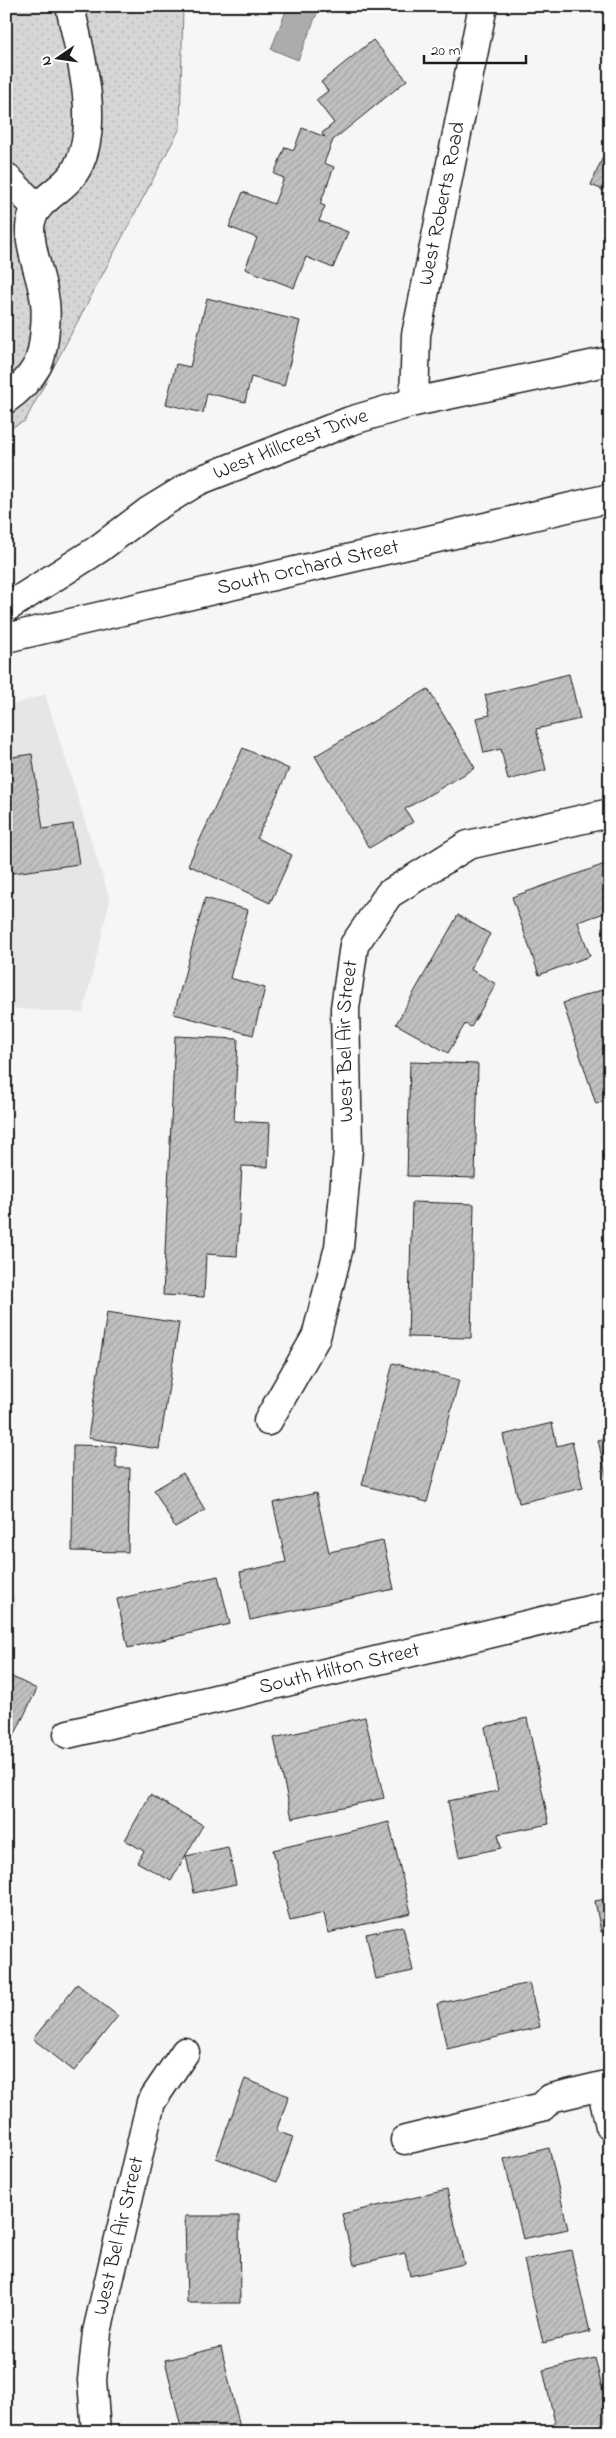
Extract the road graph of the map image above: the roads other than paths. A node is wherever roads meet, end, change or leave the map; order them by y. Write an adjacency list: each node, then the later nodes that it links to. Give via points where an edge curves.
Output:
1 (70, 6): 4 (street, via 89,125 84,155 73,175)
2 (483, 6): 7 (street, West Roberts Road, via 416,335)
3 (6, 177): 4 (street)
4 (37, 208): 6 (street, via 30,226 46,303 44,335 38,365 17,392)
5 (610, 361): 7 (street, West Hillcrest Drive)
6 (6, 399)
7 (414, 402): 9 (street, West Hillcrest Drive, via 350,421 198,481)
8 (610, 498): 10 (street, South Orchard Street)
9 (6, 608)
10 (6, 638)
11 (610, 813): 12 (street, West Bel Air Street, via 468,845 389,894 354,945 345,1008 348,1150 339,1246 316,1337)
12 (268, 1421)
13 (610, 1605): 14 (street, South Hilton Street)
14 (68, 1734)
15 (185, 2052): 19 (street, West Bel Air Street, via 151,2102 97,2332 92,2380)
16 (605, 2086): 17 (street); 18 (street, via 551,2098 542,2107)
17 (610, 2126)
18 (405, 2140)
19 (96, 2432)

